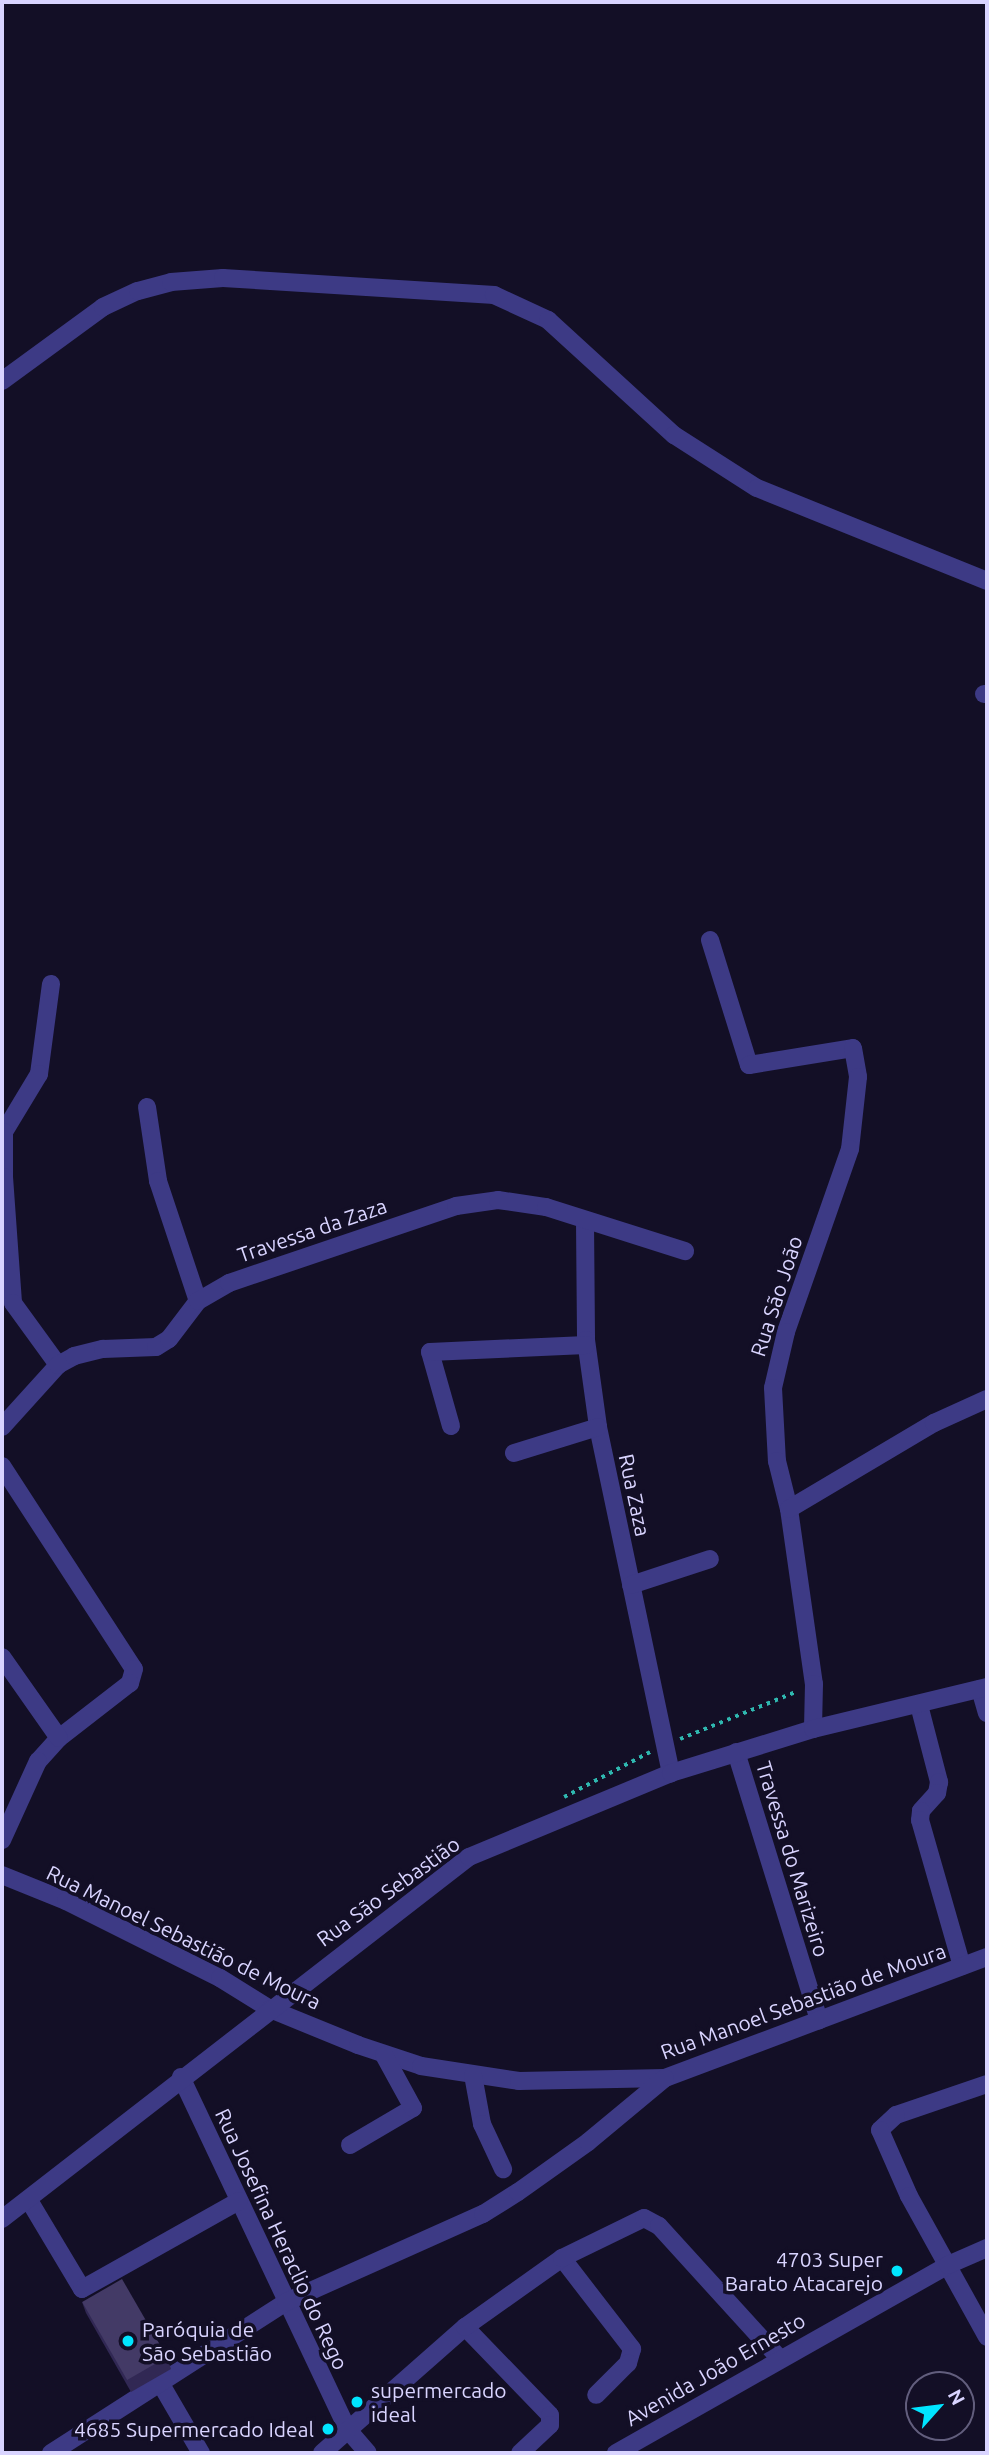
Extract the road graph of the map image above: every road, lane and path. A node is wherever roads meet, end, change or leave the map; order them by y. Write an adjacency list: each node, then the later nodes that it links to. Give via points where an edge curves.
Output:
1 (2, 381): 2 (street, via 103,307 171,282 223,278 494,295 548,320 674,435 758,488)
2 (987, 581)
3 (710, 940): 18 (street, Rua São João, via 749,1065 853,1048 857,1100 850,1149 774,1377 771,1424)
4 (51, 984): 9 (street, via 39,1074 4,1132)
5 (146, 1107): 8 (street, via 158,1181)
6 (585, 1222): 7 (street, Travessa da Zaza); 8 (street, Travessa da Zaza, via 526,1203 490,1201 456,1206 260,1271); 10 (street, Rua Zaza)
7 (685, 1251)
8 (198, 1301): 11 (street, Travessa da Zaza, via 169,1339 156,1347 95,1350)
9 (7, 1310): 11 (street)
10 (586, 1345): 14 (street, via 430,1352); 15 (street, Rua Zaza)
11 (58, 1365): 13 (street, Travessa da Zaza)
12 (987, 1399): 18 (street, via 923,1428)
13 (2, 1426)
14 (451, 1426)
15 (598, 1427): 16 (street); 20 (street, Rua Zaza)
16 (514, 1454)
17 (2, 1466): 27 (street, via 134,1669 132,1680 120,1692)
18 (789, 1508): 22 (street, Rua São João)
19 (710, 1559): 20 (street)
20 (631, 1585): 28 (street, Rua Zaza)
21 (2, 1657): 27 (street)
22 (814, 1684): 26 (street, Rua São João); 28 (path)
23 (984, 1688): 24 (street, Rua São Sebastião); 25 (street)
24 (919, 1705): 26 (street, Rua São Sebastião); 35 (street, via 939,1783 920,1811 922,1828)
25 (987, 1713)
26 (813, 1729): 29 (street, Rua São Sebastião)
27 (59, 1738): 32 (street, via 27,1778)
28 (666, 1745): 30 (street, Rua Zaza); 31 (path)
29 (736, 1752): 30 (street, Rua São Sebastião); 37 (street, Travessa do Marizeiro)
30 (671, 1773): 36 (street, Rua São Sebastião, via 469,1857)
31 (558, 1800)
32 (2, 1840)
33 (2, 1875): 36 (street, Rua Manoel Sebastião de Moura, via 77,1906 220,1978)
34 (987, 1957): 35 (street, Rua Manoel Sebastião de Moura)
35 (962, 1966): 37 (street, Rua Manoel Sebastião de Moura)
36 (270, 2009): 38 (street, Rua Manoel Sebastião de Moura); 40 (street, Rua São Sebastião)
37 (819, 2020): 41 (street, Rua Manoel Sebastião de Moura)
38 (384, 2054): 39 (street, Rua Manoel Sebastião de Moura); 43 (street, via 413,2108)
39 (473, 2075): 41 (street, Rua Manoel Sebastião de Moura, via 519,2081); 44 (street, via 482,2124)
40 (181, 2077): 45 (street, Rua Josefina Heraclio do Rego); 46 (street, Rua São Sebastião)
41 (665, 2078): 51 (street, via 588,2142 483,2214)
42 (987, 2084): 50 (street, via 896,2115 880,2127 894,2166)
43 (350, 2145)
44 (503, 2169)
45 (239, 2201): 46 (street, via 82,2289); 51 (street, Rua Josefina Heraclio do Rego)
46 (30, 2202): 47 (street, Rua São Sebastião)
47 (2, 2220)
48 (987, 2248): 50 (street, Avenida João Ernesto)
49 (562, 2258): 52 (street); 54 (street, via 648,2218); 56 (street, via 632,2349 628,2363)
50 (948, 2265): 53 (street); 54 (street, Avenida João Ernesto)
51 (286, 2302): 55 (street); 57 (street, Rua Josefina Heraclio do Rego)
52 (465, 2327): 57 (street); 62 (street, via 550,2415 550,2425)
53 (987, 2337)
54 (779, 2358): 63 (street, Avenida João Ernesto)
55 (162, 2386): 58 (street); 59 (street)
56 (596, 2395)
57 (348, 2430): 60 (street); 61 (street, Rua Josefina Heraclio do Rego)
58 (51, 2453)
59 (201, 2453)
60 (322, 2453)
61 (368, 2453)
62 (520, 2453)
63 (616, 2453)

